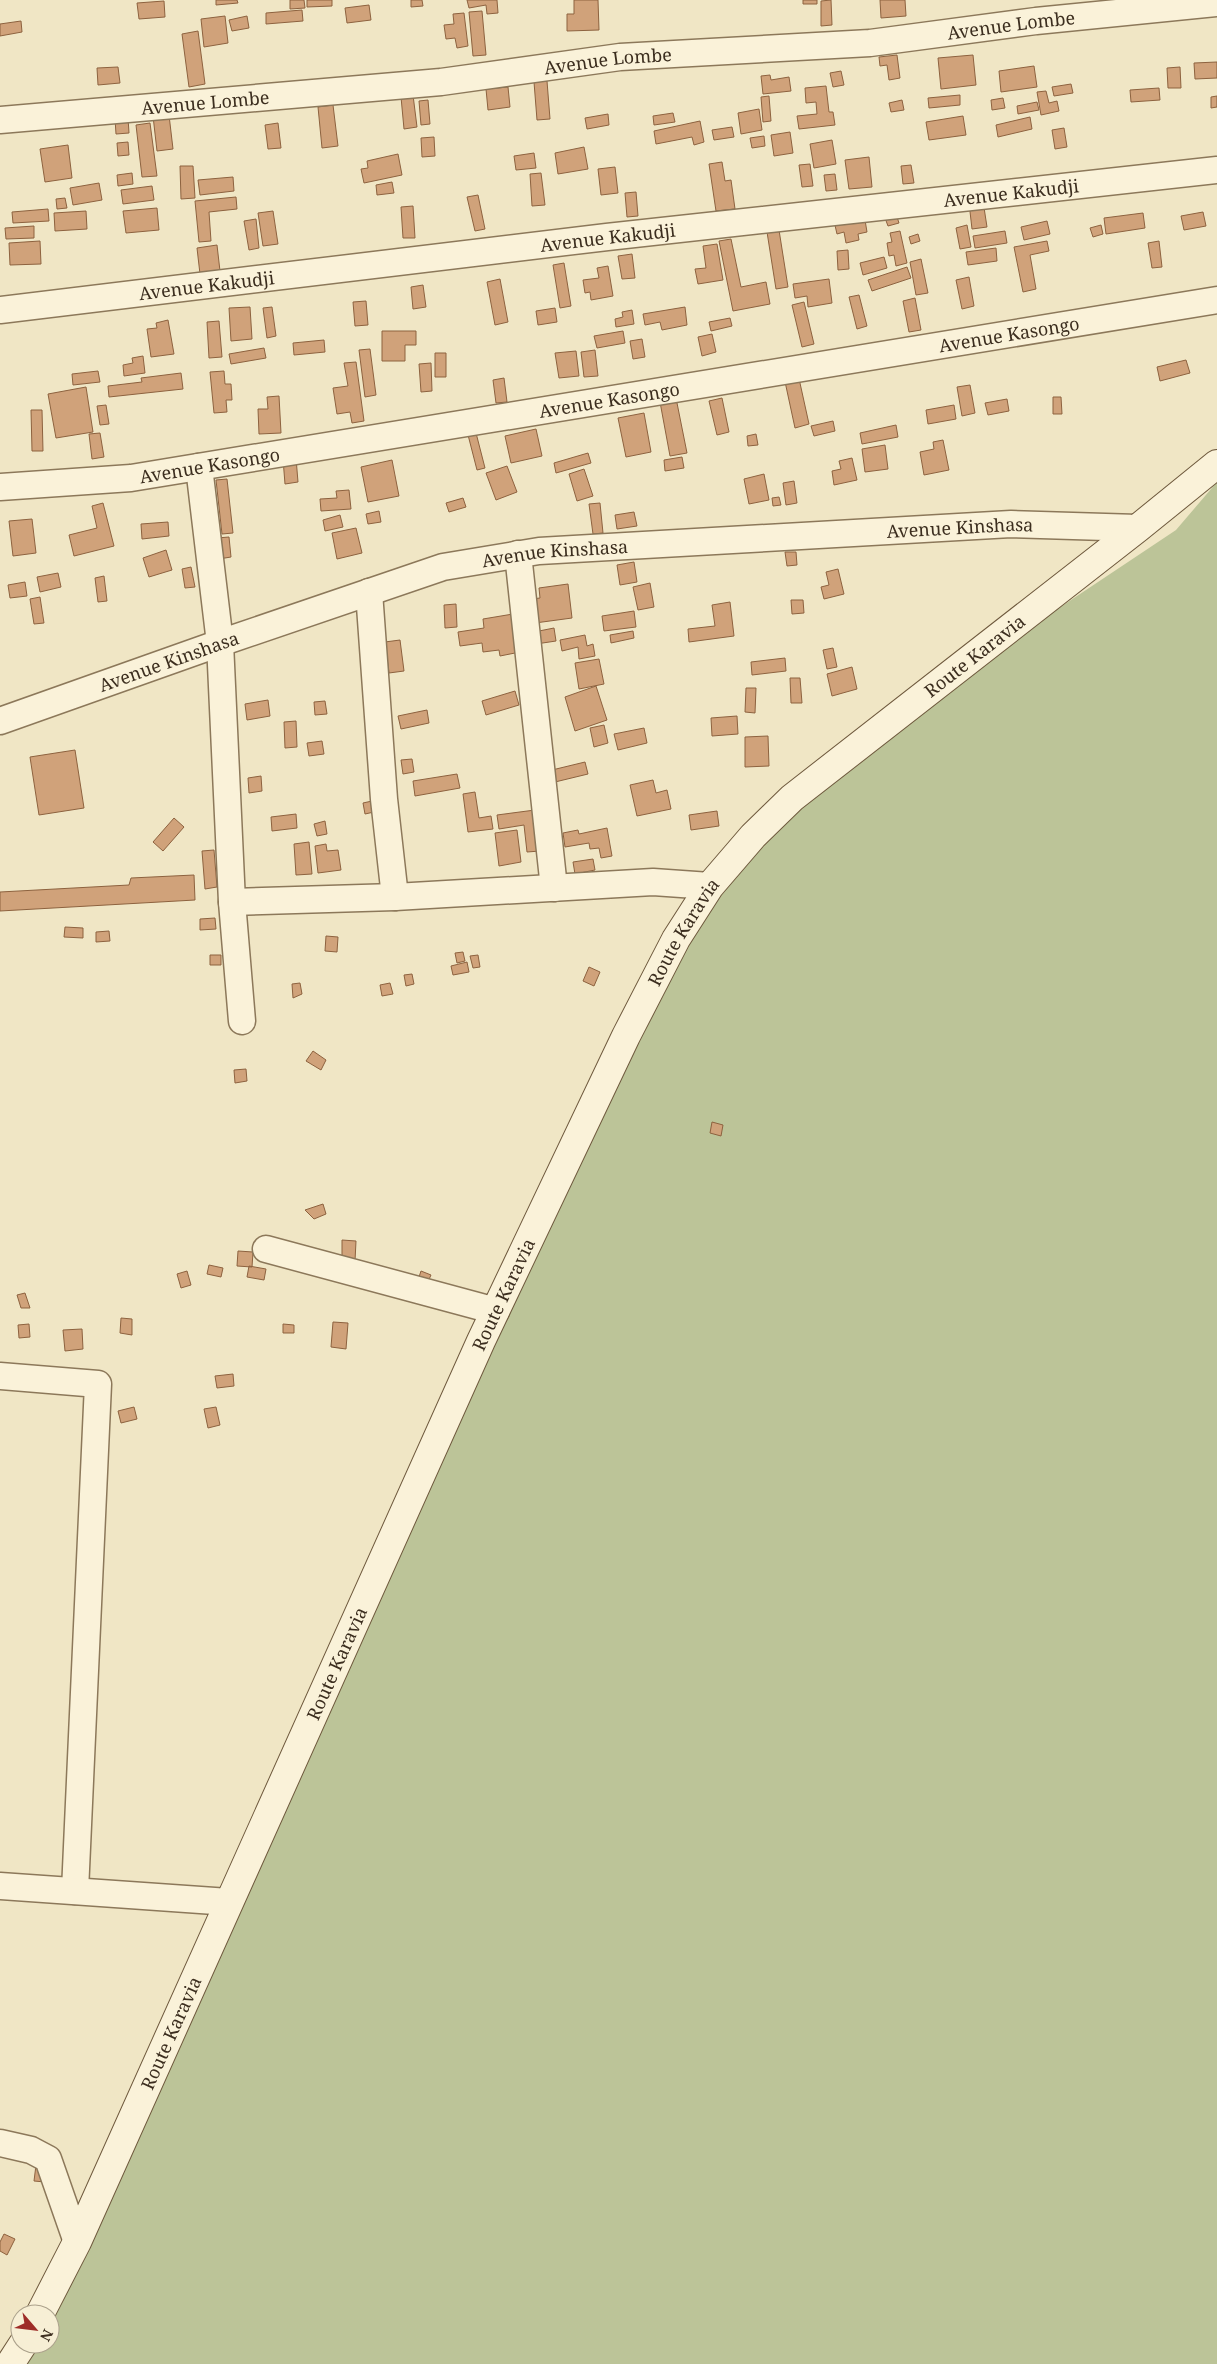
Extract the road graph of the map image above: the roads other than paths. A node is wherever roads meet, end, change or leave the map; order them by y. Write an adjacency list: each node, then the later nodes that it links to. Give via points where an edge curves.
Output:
1 (1217, 3): 2 (street, Avenue Lombe, via 1036,21 870,43 620,57 441,82)
2 (0, 120)
3 (1217, 170): 5 (street, Avenue Kakudji, via 607,237)
4 (1217, 300): 7 (street, Avenue Kasongo)
5 (0, 310)
6 (1217, 464): 9 (street, Route Karavia)
7 (199, 467): 8 (street, Avenue Kasongo, via 131,478); 12 (street)
8 (0, 488)
9 (1138, 528): 10 (street, Avenue Kinshasa, via 1010,524); 14 (street, Route Karavia, via 792,798 753,836)
10 (518, 554): 11 (street, Avenue Kinshasa, via 443,567); 15 (street)
11 (369, 592): 12 (street, Avenue Kinshasa); 16 (street, via 384,799)
12 (220, 642): 13 (street, Avenue Kinshasa); 17 (street)
13 (0, 721)
14 (710, 886): 15 (street, via 653,882); 20 (street, Route Karavia, via 676,940 626,1036)
15 (554, 888): 16 (street)
16 (395, 898): 17 (street)
17 (232, 902): 18 (street)
18 (242, 1021)
19 (266, 1250): 20 (street)
20 (496, 1311): 24 (street, Route Karavia)
21 (0, 1376): 23 (street, via 98,1384)
22 (0, 1886): 23 (street)
23 (75, 1891): 24 (street)
24 (229, 1902): 26 (street, Route Karavia)
25 (0, 2144): 26 (street, via 30,2150 48,2159)
26 (77, 2242): 27 (street, Route Karavia)
27 (45, 2304)

